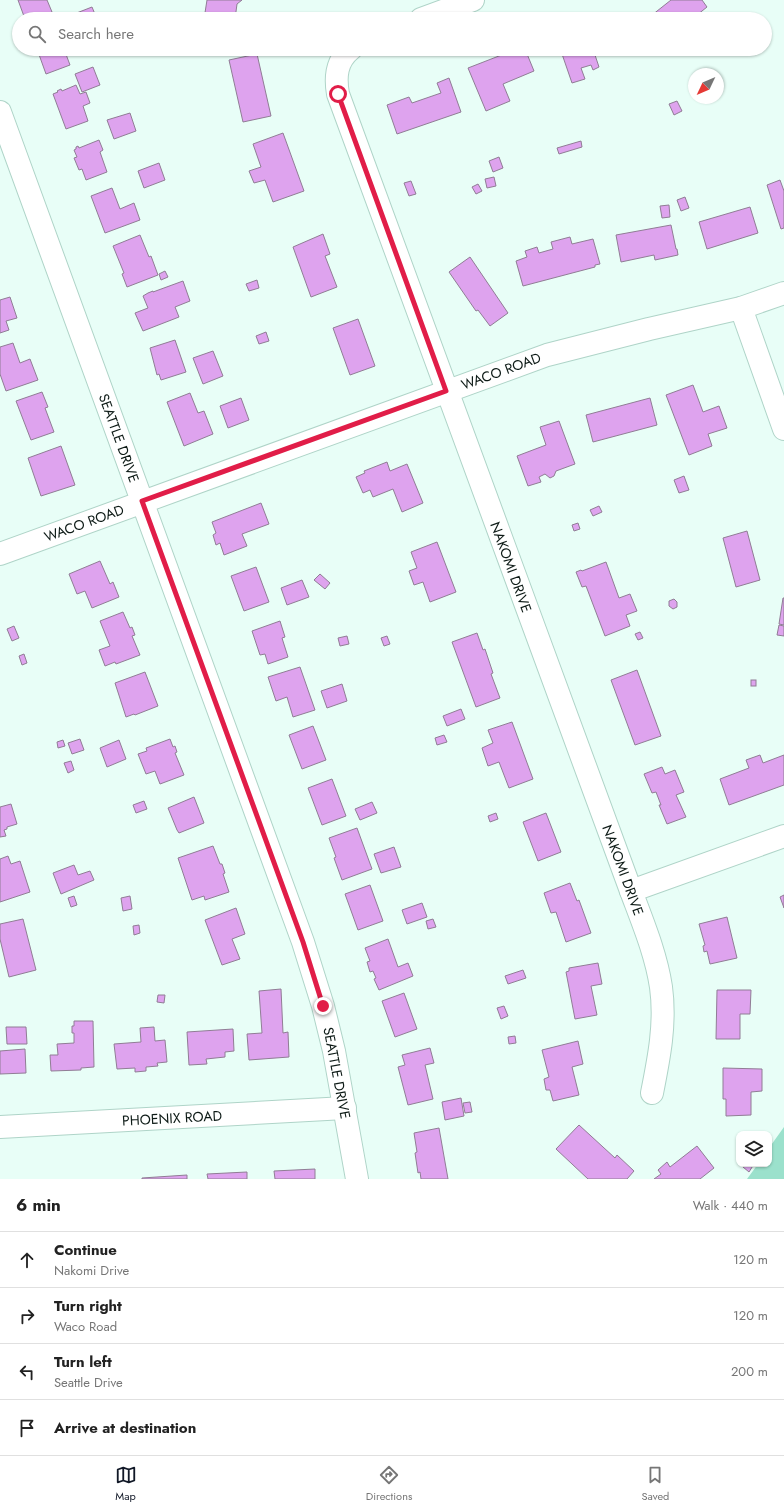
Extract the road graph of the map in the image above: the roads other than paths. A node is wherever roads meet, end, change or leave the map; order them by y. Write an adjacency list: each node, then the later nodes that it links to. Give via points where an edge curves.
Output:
1 (473, 0): 2 (street)
2 (440, 12)
3 (344, 56): 7 (street, NAKOMI DRIVE, via 335,79 338,94)
4 (0, 112): 9 (street, SEATTLE DRIVE)
5 (784, 293): 6 (street, WACO ROAD)
6 (741, 308): 7 (street, WACO ROAD, via 546,354); 8 (street)
7 (446, 391): 9 (street, WACO ROAD); 12 (street, NAKOMI DRIVE)
8 (784, 429)
9 (142, 501): 10 (street, WACO ROAD); 14 (street, SEATTLE DRIVE, via 303,942 323,1006)
10 (0, 554)
11 (784, 836): 12 (street)
12 (631, 892): 13 (street, NAKOMI DRIVE, via 648,936 661,988 661,1041)
13 (652, 1093)
14 (345, 1108): 15 (street, PHOENIX ROAD); 16 (street, SEATTLE DRIVE)
15 (0, 1128)
16 (357, 1179)

